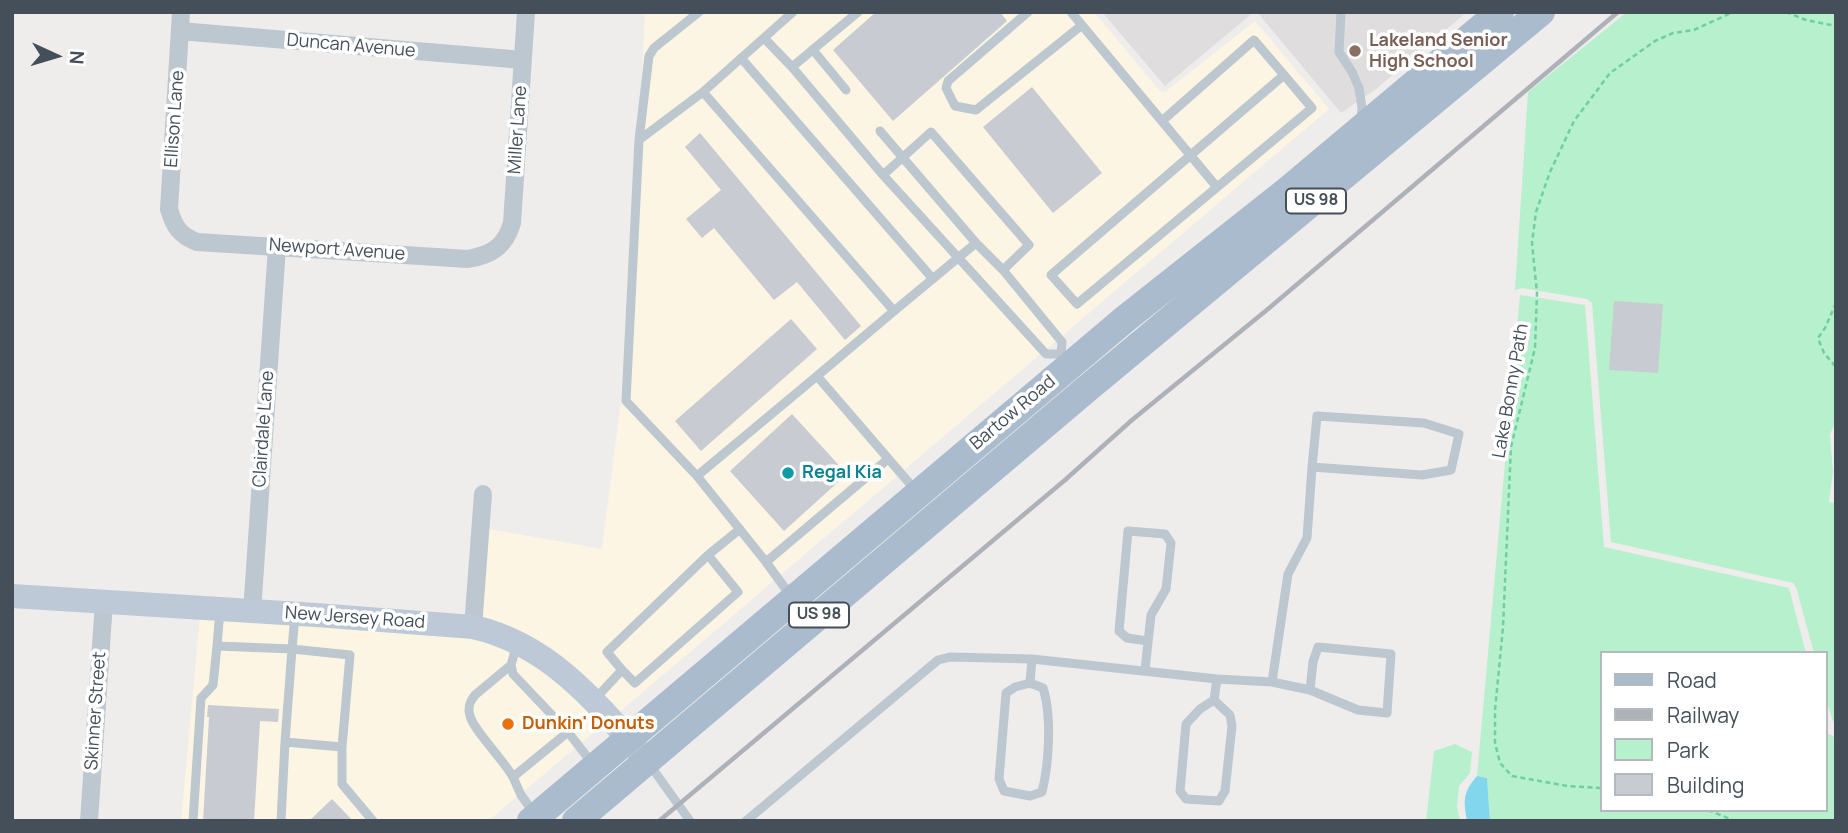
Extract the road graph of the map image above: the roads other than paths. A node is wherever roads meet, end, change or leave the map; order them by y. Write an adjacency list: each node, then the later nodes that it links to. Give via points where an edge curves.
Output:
1 (181, 12): 12 (street, Ellison Lane)
2 (526, 12): 16 (street, Miller Lane)
3 (699, 12): 24 (lane, via 649,56)
4 (793, 12): 13 (lane)
5 (858, 12): 14 (lane)
6 (1028, 12): 11 (lane, via 948,81 946,88 955,106 976,110)
7 (1071, 12): 11 (lane)
8 (1342, 12): 23 (lane, via 1339,52 1359,89 1362,108)
9 (1500, 12): 23 (main road, Bartow Road / US 98)
10 (1541, 12): 39 (main road, Bartow Road / US 98)
11 (1082, 25): 21 (lane)
12 (180, 31): 16 (street, Duncan Avenue); 29 (street, Ellison Lane, via 169,209)
13 (764, 38): 15 (lane); 17 (lane)
14 (813, 50): 17 (lane); 19 (lane)
15 (741, 58): 20 (lane); 35 (lane)
16 (523, 60): 31 (street, Miller Lane, via 512,223)
17 (792, 67): 27 (lane)
18 (1284, 75): 21 (lane, via 1254,40); 25 (lane); 28 (lane, via 1312,108)
19 (846, 90)
20 (703, 92): 24 (lane); 36 (lane)
21 (1162, 121): 25 (lane)
22 (880, 131): 26 (lane)
23 (1357, 132): 37 (main road, Bartow Road / US 98)
24 (639, 140): 42 (lane, via 626,401)
25 (1190, 155): 28 (lane); 28 (lane, via 1051,275 1077,304)
26 (901, 158): 27 (lane); 30 (lane); 34 (lane, via 931,132 1029,245)
27 (883, 175): 33 (lane)
28 (1216, 186)
29 (174, 226): 32 (street, Newport Avenue, via 197,242)
30 (976, 243): 33 (lane); 34 (lane)
31 (501, 244): 32 (street, Newport Avenue, via 497,250 467,259)
32 (277, 247): 52 (street, Clairdale Lane)
33 (957, 259): 35 (lane); 37 (lane, via 1046,354)
34 (1003, 270): 37 (lane, via 1062,342)
35 (933, 279): 36 (lane)
36 (894, 311): 38 (lane)
37 (1066, 359): 39 (street); 44 (main road, Bartow Road / US 98)
38 (817, 376): 40 (lane); 42 (lane)
39 (1089, 387): 72 (main road, Bartow Road / US 98)
40 (888, 459): 44 (lane); 47 (lane)
41 (1312, 467): 41 (lane, via 1317,416 1424,424 1459,435 1451,470 1422,475); 63 (lane, via 1307,538 1288,574)
42 (697, 476): 45 (lane)
43 (484, 494): 54 (street)
44 (918, 494): 49 (main road, Bartow Road / US 98)
45 (740, 529): 46 (lane); 47 (lane)
46 (708, 555): 60 (lane, via 607,652); 60 (lane, via 738,592 635,683)
47 (766, 562): 49 (lane)
48 (12, 596): 50 (street, New Jersey Road)
49 (793, 599): 69 (main road, Bartow Road / US 98)
50 (104, 602): 51 (street, New Jersey Road); 76 (street, Skinner Street)
51 (220, 610): 52 (street, New Jersey Road); 56 (lane)
52 (252, 612): 53 (street, New Jersey Road)
53 (295, 614): 54 (street, New Jersey Road); 57 (lane)
54 (473, 627): 58 (street, New Jersey Road, via 489,630)
55 (1148, 640): 55 (lane, via 1128,638 1119,631 1129,531 1165,534 1171,544 1166,589 1153,608); 61 (lane)
56 (217, 646): 57 (lane); 77 (lane, via 213,685 201,698)
57 (292, 649): 70 (lane); 71 (lane, via 350,655)
58 (514, 654): 66 (street, New Jersey Road, via 547,659); 68 (lane, via 513,674); 74 (lane, via 471,700 469,712)
59 (1032, 659): 61 (lane); 64 (lane); 82 (lane, via 938,660)
60 (622, 670): 66 (lane)
61 (1145, 670): 62 (lane)
62 (1217, 679): 63 (lane); 67 (lane)
63 (1272, 682): 65 (lane)
64 (1030, 683): 64 (lane, via 1006,693 999,779 1004,791 1030,796 1042,792 1047,772 1047,700 1043,688)
65 (1310, 690): 65 (lane, via 1358,710 1387,713 1391,654 1318,647)
66 (594, 700): 69 (street, New Jersey Road)
67 (1214, 700): 67 (lane, via 1186,724 1180,791 1186,799 1219,801 1225,791 1233,726 1230,715)
68 (568, 732): 73 (lane); 74 (lane)
69 (629, 740): 72 (street, New Jersey Road); 73 (main road, Bartow Road / US 98)
70 (285, 742): 71 (lane); 78 (lane)
71 (342, 747): 79 (lane, via 342,784)
72 (647, 761): 80 (main road, Bartow Road / US 98); 81 (lane)
73 (595, 767): 75 (main road, Bartow Road / US 98)
74 (513, 777): 75 (lane)
75 (534, 818)
76 (89, 821)
77 (193, 821)
78 (281, 821)
79 (373, 821)
80 (576, 821)
81 (690, 821)
82 (746, 821)

